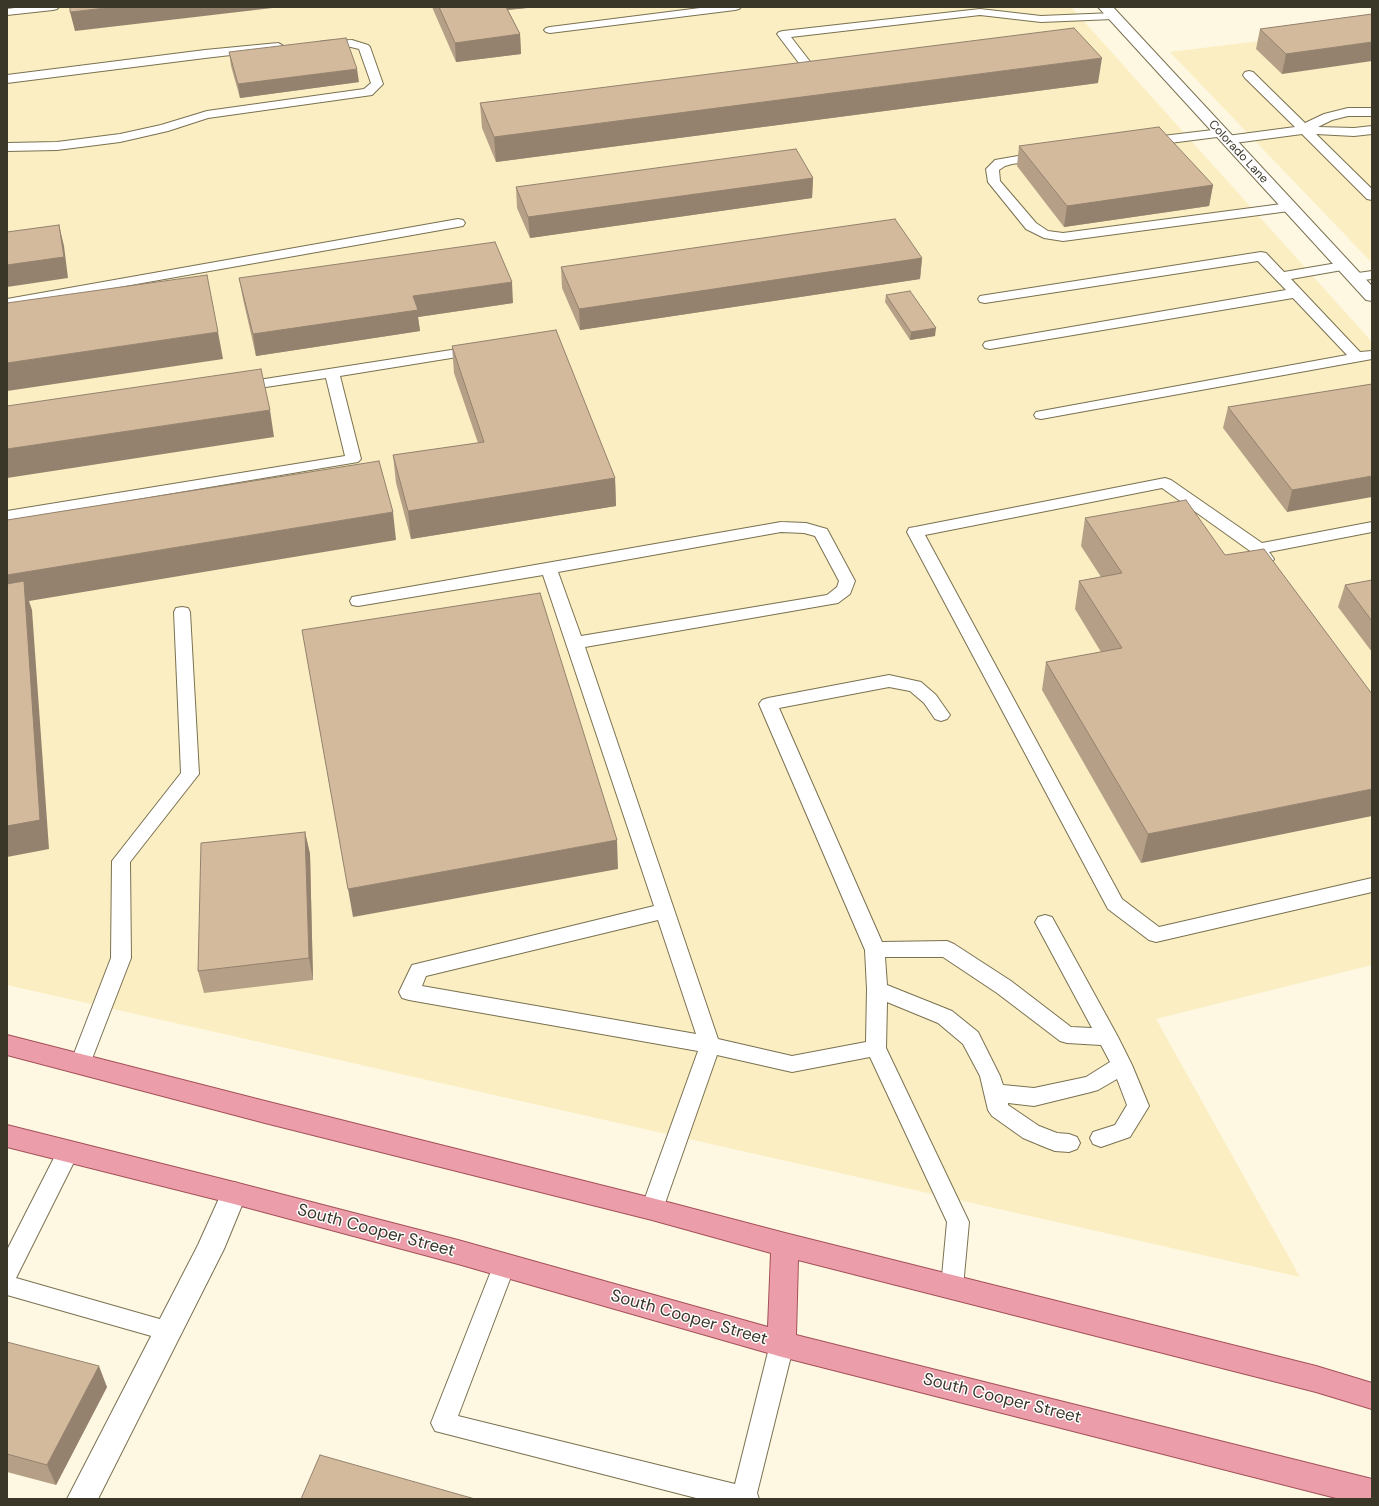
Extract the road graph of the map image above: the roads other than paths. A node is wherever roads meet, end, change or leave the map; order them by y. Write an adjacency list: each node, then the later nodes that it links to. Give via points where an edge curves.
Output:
1 (53, 7): 3 (lane)
2 (735, 7): 5 (lane)
3 (7, 12)
4 (1109, 12): 8 (lane, via 1041,18 980,12 783,34); 14 (street, Colorado Lane)
5 (550, 30)
6 (312, 45): 16 (lane, via 352,43 364,47 377,84 368,92 207,115 120,138 58,146)
7 (288, 46): 10 (lane)
8 (809, 68)
9 (1249, 75): 12 (lane)
10 (7, 79)
11 (1372, 112): 12 (lane, via 1348,112 1328,117)
12 (1303, 130): 13 (lane); 14 (lane); 18 (lane)
13 (1372, 130)
14 (1224, 136): 15 (lane); 19 (street, Colorado Lane)
15 (1132, 144)
16 (7, 147)
17 (1057, 154): 19 (lane, via 1012,160 992,169 994,182 1031,226 1044,234 1063,237)
18 (1372, 196)
19 (1289, 207): 21 (street, Colorado Lane)
20 (458, 223): 28 (lane)
21 (1343, 266): 23 (lane); 24 (street, Colorado Lane)
22 (1372, 275): 24 (lane)
23 (1281, 276): 25 (lane); 27 (lane, via 1261,256)
24 (1356, 277): 26 (street, Colorado Lane)
25 (1296, 293): 29 (lane); 32 (lane)
26 (1372, 296)
27 (985, 299)
28 (7, 303)
29 (990, 345)
30 (489, 348): 33 (lane)
31 (1372, 355): 32 (lane)
32 (1356, 357): 35 (lane)
33 (332, 373): 34 (lane); 36 (lane, via 352,459)
34 (223, 390)
35 (1041, 415)
36 (7, 516)
37 (1372, 527): 38 (lane)
38 (1259, 550): 40 (lane); 45 (lane, via 1165,483 915,532 1115,904 1156,935)
39 (549, 569): 41 (lane); 43 (lane); 43 (lane, via 780,527 806,528 821,533 847,582 844,590 832,599)
40 (1278, 574)
41 (358, 601)
42 (182, 612): 54 (lane, via 190,774 121,862 121,958)
43 (575, 643): 46 (lane)
44 (941, 715): 48 (lane, via 930,699 915,686 889,681 768,704)
45 (1372, 885)
46 (665, 911): 52 (lane); 52 (lane, via 420,970 409,992)
47 (1045, 922): 50 (lane)
48 (875, 950): 49 (lane); 50 (lane, via 947,949 1004,987 1067,1035)
49 (877, 989): 53 (lane); 56 (lane, via 945,1017 971,1038 990,1076)
50 (1108, 1037): 55 (lane)
51 (7, 1044): 54 (main road)
52 (710, 1045): 53 (lane, via 792,1064); 62 (lane)
53 (876, 1048): 67 (lane, via 958,1222)
54 (80, 1064): 62 (main road)
55 (1122, 1065): 56 (lane, via 1091,1084 1034,1098); 58 (lane, via 1138,1106 1122,1131)
56 (994, 1093): 59 (lane, via 999,1110 1031,1132 1055,1142)
57 (7, 1136): 60 (main road, South Cooper Street)
58 (1101, 1138)
59 (1069, 1143)
60 (68, 1152): 61 (main road, South Cooper Street); 65 (lane)
61 (234, 1193): 64 (main road, South Cooper Street); 68 (street, via 210,1250)
62 (652, 1209): 63 (main road)
63 (785, 1245): 67 (main road); 69 (main road)
64 (504, 1266): 69 (main road, South Cooper Street); 73 (lane, via 444,1423)
65 (7, 1273)
66 (7, 1284): 68 (lane)
67 (952, 1287): 70 (main road, via 1316,1379)
68 (168, 1331): 72 (street)
69 (782, 1344): 71 (main road, South Cooper Street); 73 (lane)
70 (1372, 1396)
71 (1372, 1492)
72 (82, 1499)
73 (744, 1499)

